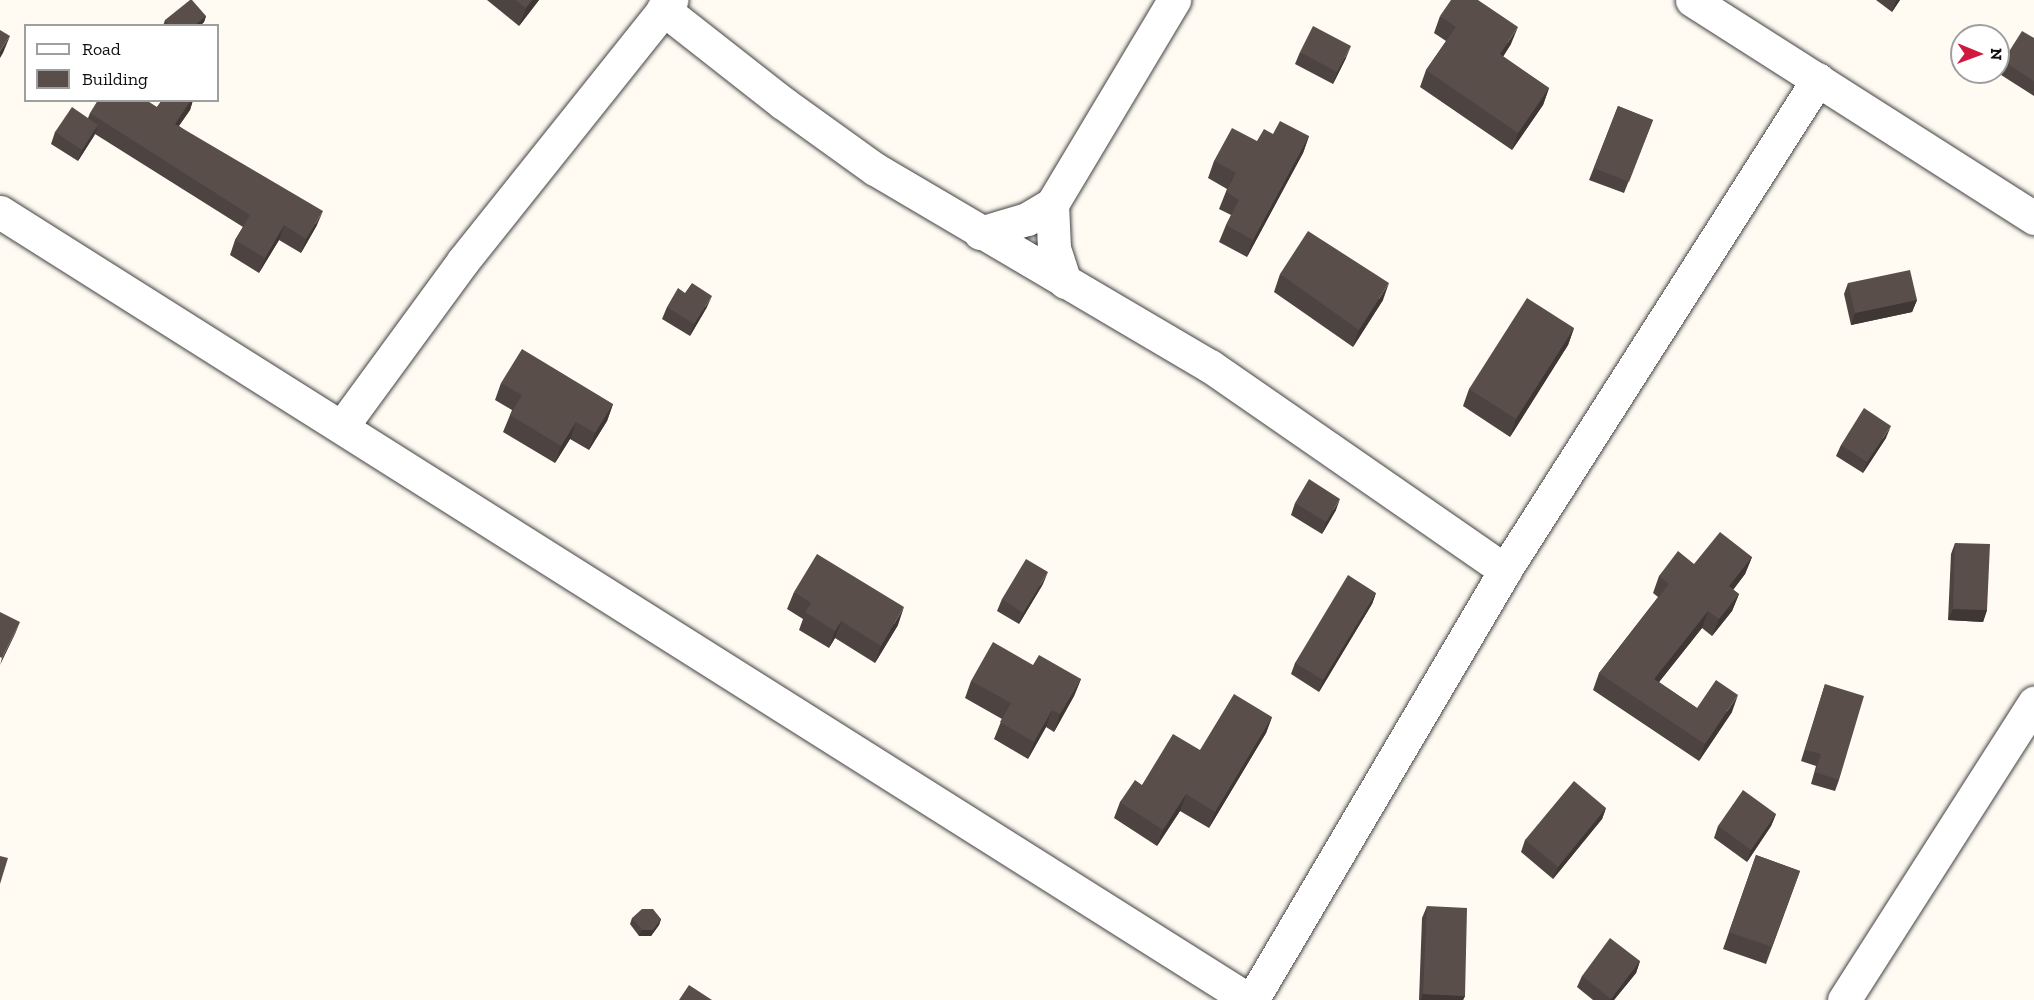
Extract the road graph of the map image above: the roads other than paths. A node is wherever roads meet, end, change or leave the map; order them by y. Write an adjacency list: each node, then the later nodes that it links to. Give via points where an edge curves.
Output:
1 (1174, 0): 5 (street)
2 (1692, 0): 4 (street)
3 (667, 4): 8 (street, via 875,170); 10 (street, via 463,261)
4 (1818, 79): 7 (street); 11 (street)
5 (1052, 204): 8 (street, via 1027,219); 9 (street, via 1054,248)
6 (0, 212): 10 (street)
7 (2034, 218)
8 (980, 233): 9 (street)
9 (1065, 282): 11 (street, via 1210,366)
10 (343, 425): 13 (street)
11 (1505, 570): 13 (street)
12 (2034, 703): 14 (street)
13 (1251, 1000)
14 (1844, 1000)

